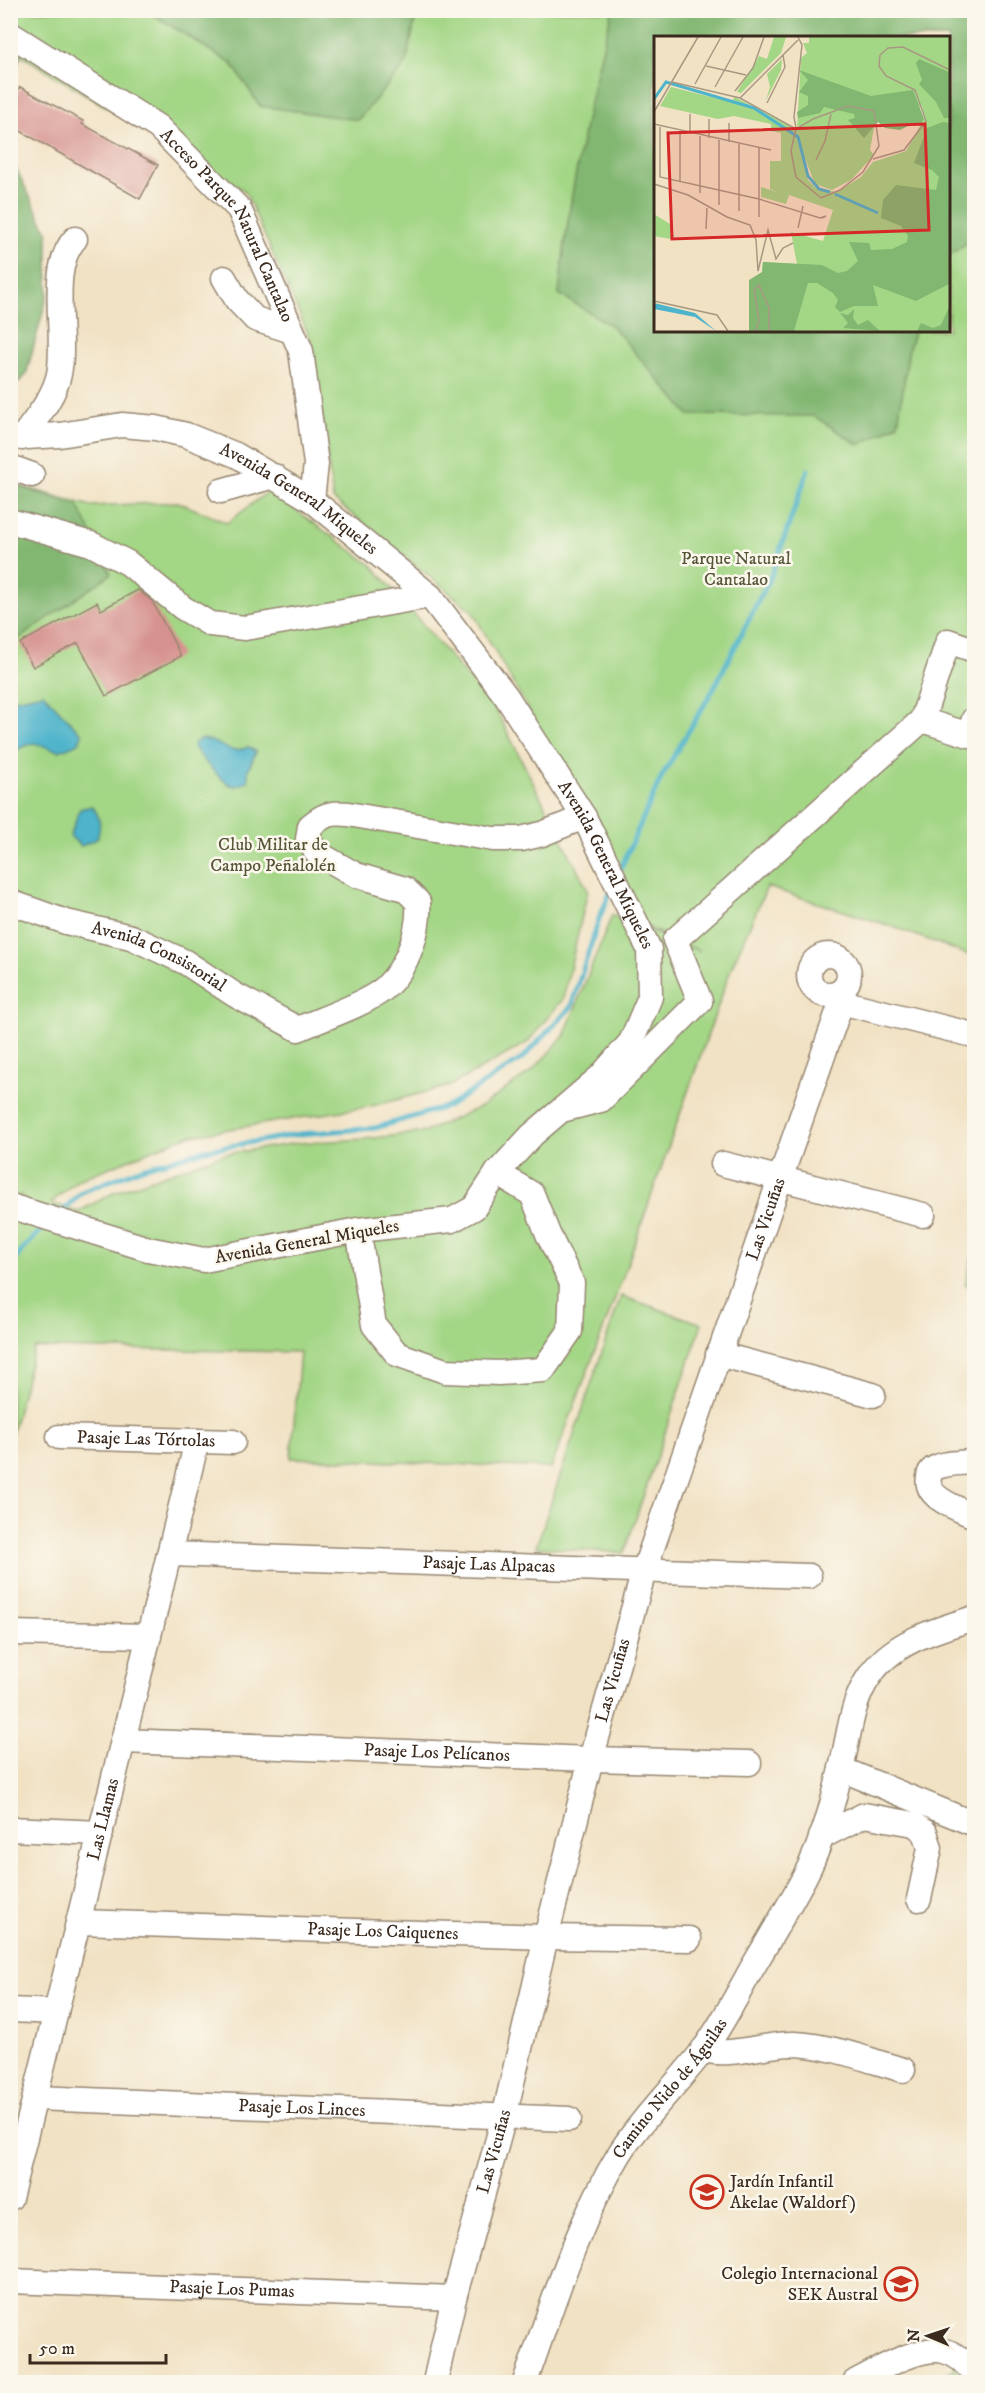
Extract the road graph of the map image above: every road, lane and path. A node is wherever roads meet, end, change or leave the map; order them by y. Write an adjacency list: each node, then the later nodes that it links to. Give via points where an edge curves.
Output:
1 (10, 34): 4 (street, Acceso Parque Natural Cantalao, via 158,127 239,209)
2 (75, 239): 5 (street, via 68,247 61,272 59,374 49,399)
3 (224, 278): 4 (street, via 255,319)
4 (292, 331): 8 (street, Acceso Parque Natural Cantalao, via 301,351 316,464)
5 (16, 438): 6 (street, Avenida General Miqueles, via 122,426 156,428 236,455)
6 (274, 476): 7 (street); 8 (street, Avenida General Miqueles)
7 (221, 491)
8 (312, 500): 10 (street, Avenida General Miqueles)
9 (10, 521): 10 (street, via 91,544 128,563 183,608 210,624 245,628)
10 (430, 596): 14 (street, Avenida General Miqueles, via 506,696)
11 (975, 650): 13 (street, via 948,641)
12 (975, 719): 13 (street, via 969,735)
13 (922, 720): 17 (street, via 675,940 700,1001 601,1100)
14 (584, 818): 15 (street, Avenida Consistorial, via 531,837 493,839 357,815 333,812 320,817 310,826 308,839 316,853 356,875 405,889 418,902 419,916 405,962 386,988 346,1010 298,1029 185,962 130,937 66,922); 17 (street, Avenida General Miqueles, via 649,949 650,997 631,1042 601,1076)
15 (10, 902)
16 (969, 1034): 20 (street, Las Vicuñas, via 840,997)
17 (562, 1110): 19 (street, Avenida General Miqueles, via 531,1135)
18 (723, 1164): 20 (street)
19 (497, 1173): 23 (street, Avenida General Miqueles, via 474,1208 452,1220); 23 (street, via 532,1194 572,1283 570,1331 543,1370 445,1371 397,1354 374,1325)
20 (780, 1178): 22 (street); 24 (street, Las Vicuñas)
21 (10, 1206): 23 (street, Avenida General Miqueles, via 148,1249 204,1260)
22 (923, 1215)
23 (358, 1230)
24 (718, 1354): 25 (street); 32 (street, Las Vicuñas)
25 (873, 1395)
26 (59, 1437): 27 (street, Pasaje Las Tórtolas)
27 (197, 1441): 28 (street, Pasaje Las Tórtolas); 31 (street, Las Llamas)
28 (233, 1442)
29 (975, 1462): 30 (street, via 934,1469 928,1482 931,1492)
30 (975, 1516)
31 (169, 1554): 32 (street, Pasaje Las Alpacas); 36 (street, Las Llamas)
32 (644, 1571): 33 (street, Pasaje Las Alpacas); 38 (street, Las Vicuñas)
33 (808, 1576)
34 (975, 1618): 40 (street, Camino Nido de Águilas, via 940,1629 882,1660 855,1704)
35 (11, 1633): 36 (street)
36 (149, 1636): 37 (street, Las Llamas)
37 (123, 1742): 38 (street, Pasaje Los Pelícanos); 43 (street, Las Llamas)
38 (591, 1759): 39 (street, Pasaje Los Pelícanos); 47 (street, Las Vicuñas)
39 (749, 1763)
40 (841, 1768): 41 (street); 44 (street, Camino Nido de Águilas)
41 (971, 1817)
42 (10, 1829): 43 (street)
43 (101, 1833): 46 (street, Las Llamas)
44 (821, 1837): 45 (street, via 864,1815 914,1824 925,1832 930,1848); 51 (street, Camino Nido de Águilas, via 804,1877)
45 (920, 1899)
46 (79, 1922): 47 (street, Pasaje Los Caiquenes); 50 (street, Las Llamas)
47 (546, 1937): 48 (street, Pasaje Los Caiquenes); 54 (street, Las Vicuñas)
48 (689, 1939)
49 (10, 2010): 50 (street)
50 (56, 2012): 53 (street, Las Llamas)
51 (703, 2050): 52 (street, via 806,2045); 61 (street, Camino Nido de Águilas, via 642,2121 596,2196)
52 (903, 2070)
53 (35, 2098): 54 (street, Pasaje Los Linces); 56 (street, Las Llamas)
54 (504, 2117): 55 (street, Pasaje Los Linces); 58 (street, Las Vicuñas)
55 (569, 2119)
56 (11, 2193)
57 (10, 2281): 58 (street, Pasaje Los Pumas)
58 (454, 2298): 60 (street, Las Vicuñas)
59 (975, 2373): 62 (street, via 963,2360 942,2350 889,2362)
60 (435, 2382)
61 (525, 2382)
62 (855, 2382)

